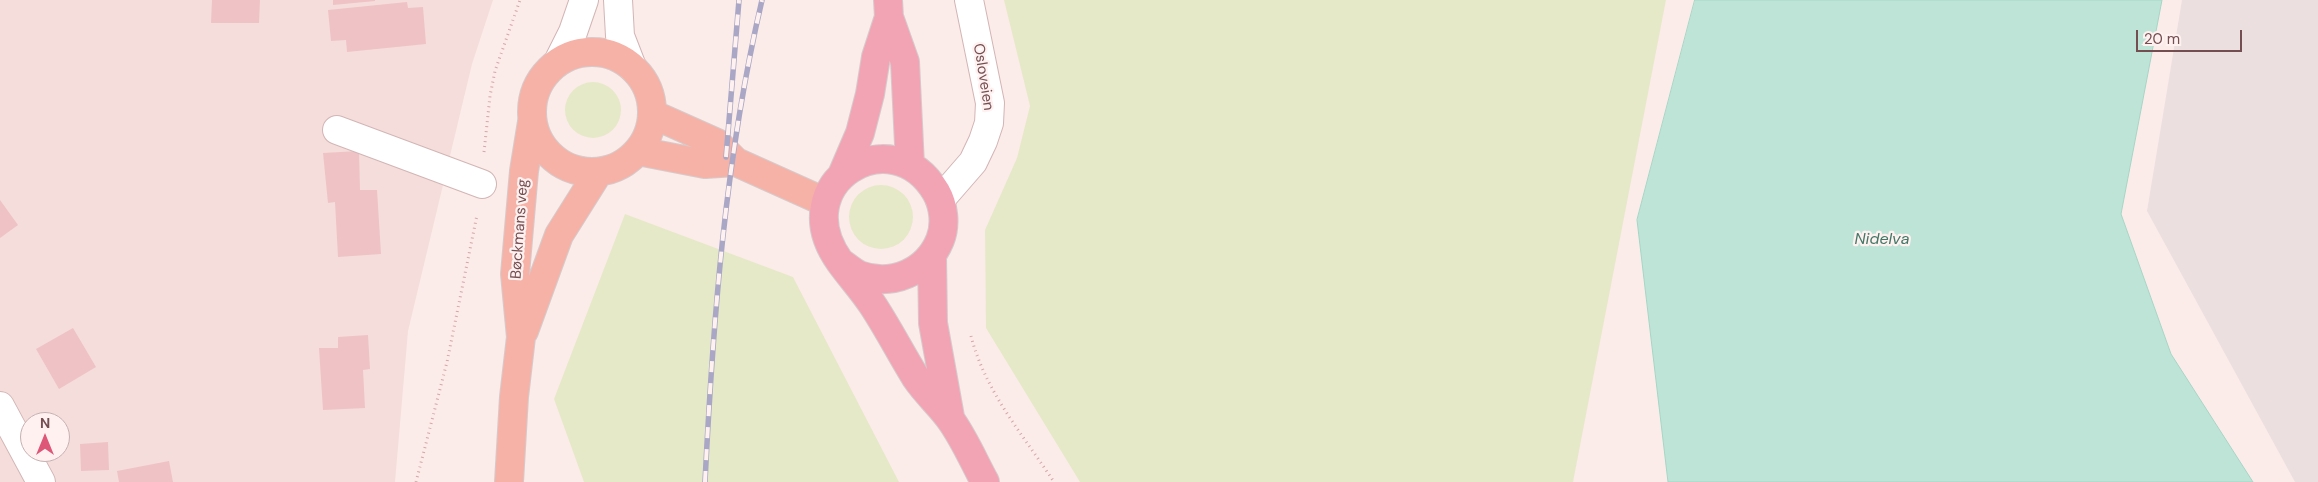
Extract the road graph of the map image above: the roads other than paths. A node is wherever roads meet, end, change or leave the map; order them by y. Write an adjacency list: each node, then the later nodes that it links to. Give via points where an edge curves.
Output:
1 (584, 0): 5 (street)
2 (618, 0): 6 (street, via 620,36)
3 (969, 0): 16 (street, Osloveien, via 990,103 989,123 972,162)
4 (889, 9): 12 (highway, via 905,62); 14 (highway, via 860,133)
5 (558, 62): 6 (main road, via 579,53 602,52); 8 (main road, via 542,78 532,99)
6 (632, 67): 7 (main road, via 644,81)
7 (652, 114): 10 (main road, via 649,131); 11 (main road, via 716,143)
8 (532, 122): 13 (main road, via 539,143 554,160 575,171); 20 (main road, Bøckmans veg, via 524,171 515,274)
9 (337, 130): 15 (street)
10 (638, 151): 11 (main road, via 705,164); 13 (main road, via 620,166)
11 (736, 162): 17 (main road)
12 (910, 165): 14 (highway, via 888,159 871,160); 16 (highway, via 929,180)
13 (598, 172): 20 (main road, Bøckmans veg, via 559,235)
14 (842, 175): 17 (highway, via 831,187)
15 (482, 184)
16 (940, 200): 18 (highway, via 944,219 941,238)
17 (825, 202): 19 (highway, via 823,224 826,238)
18 (932, 255): 19 (highway, via 918,269 900,277 879,280 858,274); 22 (highway, via 933,323)
19 (840, 262): 22 (highway, via 872,303 917,380)
20 (521, 337): 24 (main road, Bøckmans veg)
21 (0, 406): 23 (street)
22 (951, 420): 25 (highway)
23 (41, 482)
24 (509, 482)
25 (985, 482)

